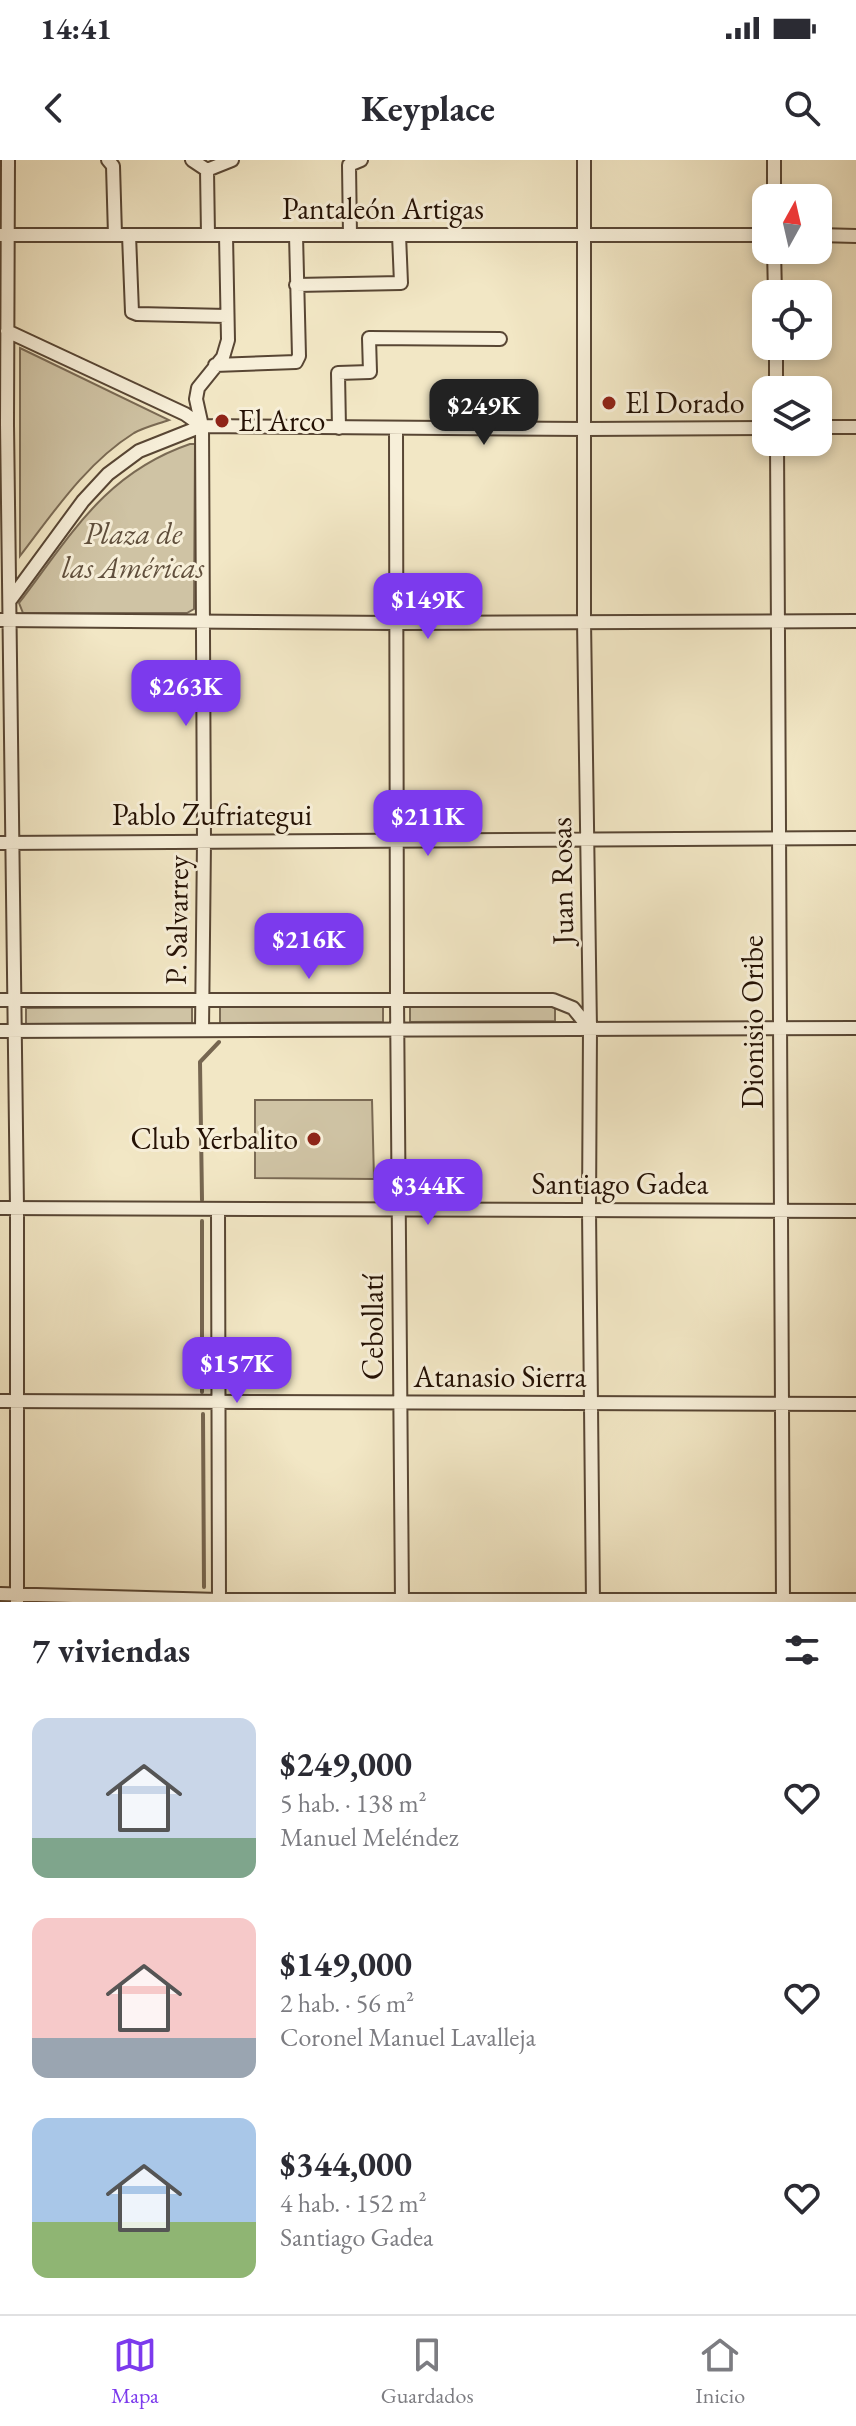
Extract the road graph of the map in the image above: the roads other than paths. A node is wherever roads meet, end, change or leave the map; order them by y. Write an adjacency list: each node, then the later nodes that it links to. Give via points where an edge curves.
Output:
1 (8, 160): 10 (street)
2 (108, 160): 11 (street, via 113,166)
3 (192, 160): 8 (street)
4 (232, 160): 8 (street)
5 (361, 160): 16 (street, via 349,165)
6 (584, 160): 18 (street, Juan Rosas)
7 (774, 160): 9 (street)
8 (207, 170): 13 (street)
9 (774, 184)
10 (4, 235): 11 (street, Pantaleón Artigas); 24 (street)
11 (115, 235): 12 (street, Pantaleón Artigas)
12 (129, 235): 13 (street, Pantaleón Artigas); 23 (street, via 132,312)
13 (208, 235): 14 (street, Pantaleón Artigas)
14 (226, 235): 15 (street, Pantaleón Artigas); 23 (street, P. Salvarrey)
15 (296, 235): 16 (street, Pantaleón Artigas); 22 (street)
16 (350, 235): 17 (street, Pantaleón Artigas)
17 (399, 235): 18 (street, Pantaleón Artigas); 22 (street, via 401,283)
18 (584, 235): 19 (street, Pantaleón Artigas); 34 (street, Juan Rosas)
19 (752, 235)
20 (832, 235): 21 (street)
21 (856, 236)
22 (296, 285): 26 (street, via 296,362)
23 (227, 316): 26 (street, P. Salvarrey, via 226,350)
24 (7, 331): 27 (street); 28 (street)
25 (500, 339): 31 (street, via 369,338 370,372 338,373)
26 (215, 365): 28 (street, P. Salvarrey, via 198,388)
27 (4, 424): 36 (street)
28 (202, 426): 31 (street); 36 (street, via 139,451 108,474); 41 (street, P. Salvarrey)
29 (832, 427): 30 (street)
30 (856, 427)
31 (339, 428): 32 (street)
32 (396, 428): 34 (street); 42 (street, Cebollatí)
33 (752, 428): 34 (street)
34 (585, 429): 38 (street, Juan Rosas)
35 (777, 456): 39 (street, Dionisio Oribe)
36 (11, 599): 37 (street)
37 (4, 619): 41 (street); 48 (street)
38 (584, 621): 39 (street); 42 (street); 45 (street, Juan Rosas)
39 (777, 621): 40 (street); 44 (street, Dionisio Oribe)
40 (856, 621)
41 (203, 622): 42 (street); 46 (street, P. Salvarrey)
42 (397, 623): 47 (street, Cebollatí)
43 (856, 838): 44 (street, Pablo Zufriategui)
44 (778, 839): 45 (street, Pablo Zufriategui); 55 (street, Dionisio Oribe)
45 (587, 840): 47 (street, Pablo Zufriategui); 54 (street, Juan Rosas)
46 (204, 841): 47 (street, Pablo Zufriategui); 48 (street, Pablo Zufriategui); 51 (street, P. Salvarrey)
47 (397, 841): 49 (street, Cebollatí)
48 (6, 842): 50 (street)
49 (397, 999): 51 (street); 53 (street, Cebollatí); 54 (street, via 553,1000 573,1008)
50 (7, 1000): 51 (street); 57 (street)
51 (202, 1000): 56 (street, P. Salvarrey)
52 (856, 1028): 55 (street)
53 (397, 1029): 54 (street); 56 (street); 61 (street, Cebollatí)
54 (590, 1029): 55 (street); 62 (street, Juan Rosas)
55 (780, 1029): 63 (street, Dionisio Oribe)
56 (202, 1030): 57 (street)
57 (7, 1031): 59 (street)
58 (0, 1208): 59 (street, Santiago Gadea)
59 (17, 1208): 60 (street, Santiago Gadea); 66 (street)
60 (218, 1209): 61 (street, Santiago Gadea); 67 (street)
61 (399, 1209): 62 (street, Santiago Gadea); 68 (street, Cebollatí)
62 (589, 1210): 63 (street, Santiago Gadea); 69 (street, Juan Rosas)
63 (779, 1210): 64 (street, Santiago Gadea); 70 (street, Dionisio Oribe)
64 (856, 1211)
65 (0, 1401): 66 (street, Atanasio Sierra)
66 (15, 1401): 67 (street, Atanasio Sierra); 73 (street)
67 (219, 1402): 68 (street, Atanasio Sierra); 75 (street)
68 (399, 1403): 69 (street, Atanasio Sierra); 76 (street, Cebollatí)
69 (590, 1403): 70 (street, Atanasio Sierra); 77 (street, Juan Rosas)
70 (781, 1404): 71 (street, Atanasio Sierra); 78 (street, Dionisio Oribe)
71 (856, 1404)
72 (0, 1594): 73 (street)
73 (17, 1598): 75 (street)
74 (856, 1600): 78 (street)
75 (219, 1601): 76 (street)
76 (402, 1601): 77 (street)
77 (593, 1601): 78 (street)
78 (783, 1601)

